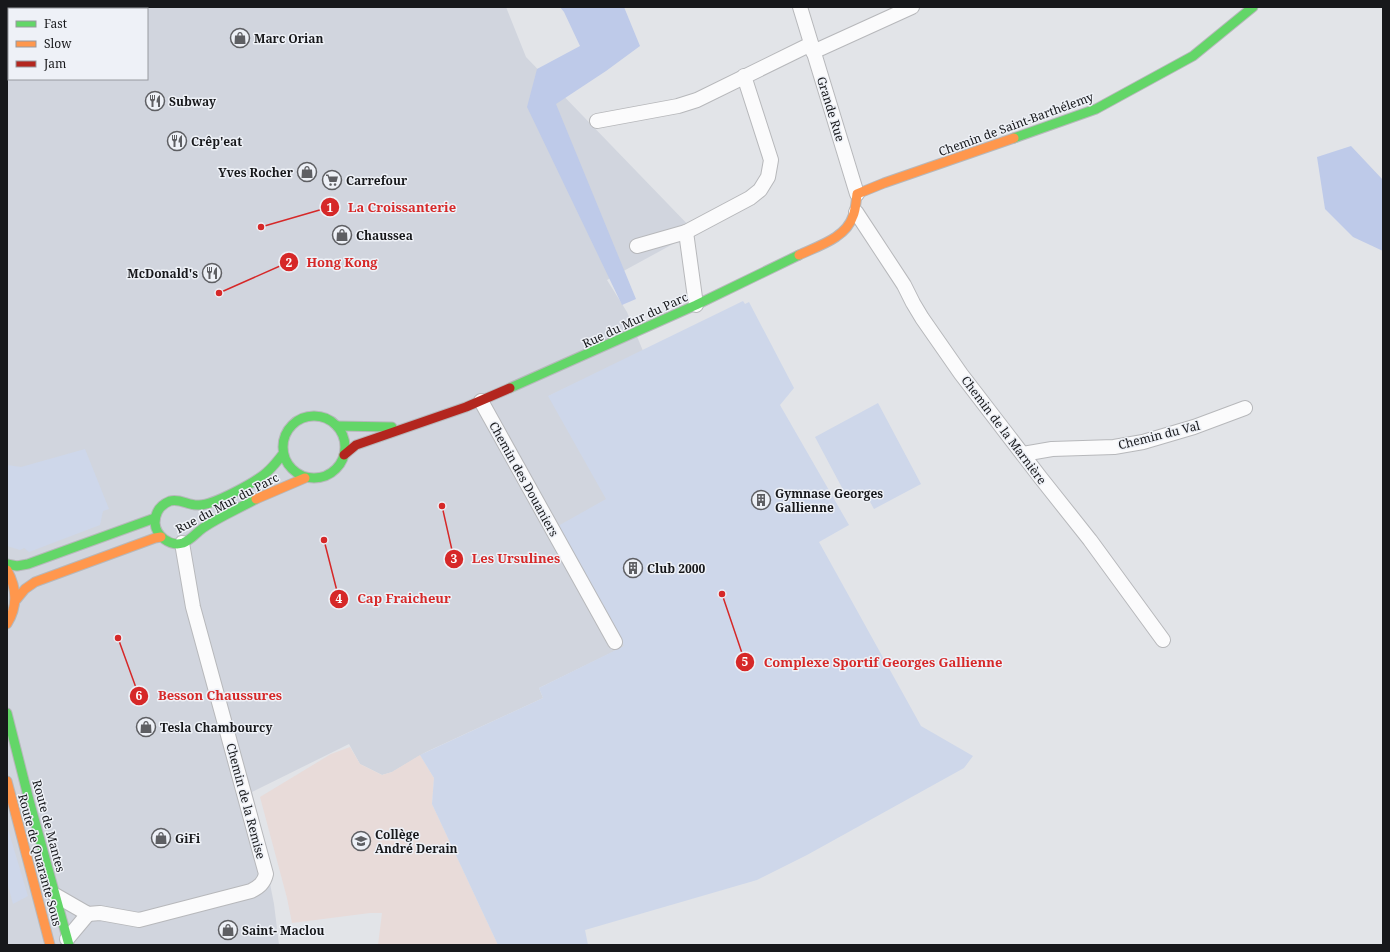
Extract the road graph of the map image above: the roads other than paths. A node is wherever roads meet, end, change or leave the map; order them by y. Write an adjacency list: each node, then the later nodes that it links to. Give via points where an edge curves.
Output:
1 (800, 7): 4 (street, Grande Rue)
2 (912, 7): 4 (street)
3 (1253, 7): 7 (street, Chemin de Saint-Barthélemy, via 1193,56 1096,109)
4 (812, 48): 5 (street); 7 (street, Grande Rue)
5 (744, 76): 6 (street, via 697,100 678,106); 9 (street, via 771,160 768,177 760,190 750,198)
6 (597, 121)
7 (857, 194): 8 (street, Grande Rue)
8 (856, 212): 11 (street, Rue du Mur du Parc, via 842,233); 17 (street, Chemin de la Marnière, via 904,285 922,318)
9 (686, 232): 10 (street); 11 (street)
10 (637, 246)
11 (696, 305): 12 (street, Rue du Mur du Parc)
12 (481, 401): 15 (street, Rue du Mur du Parc); 28 (street, Chemin des Douaniers)
13 (1245, 408): 17 (street, Chemin du Val, via 1143,442 1114,447 1052,448)
14 (337, 426): 15 (street, Rue du Mur du Parc); 16 (street, via 329,419 319,416 300,418 286,431 282,446); 18 (street, via 343,435)
15 (410, 427): 18 (street, Rue du Mur du Parc, via 356,445)
16 (283, 454): 19 (street, via 291,468); 20 (street, Rue du Mur du Parc, via 262,476 218,500 198,505 180,500 172,501 161,506)
17 (1022, 454): 27 (street, Chemin de la Marnière, via 1090,540)
18 (344, 455): 19 (street, via 336,470 329,475 322,478)
19 (305, 478): 22 (street, Rue du Mur du Parc, via 206,526)
20 (155, 518): 21 (street, Rue du Mur du Parc, via 156,528); 23 (street, via 28,564)
21 (161, 537): 22 (street, Rue du Mur du Parc, via 173,543); 25 (street, Rue du Mur du Parc, via 35,582)
22 (182, 543): 32 (street, Chemin de la Remise, via 193,607 266,874 259,887 251,891 139,920 100,913)
23 (7, 564)
24 (7, 570): 25 (street, via 14,584)
25 (16, 600): 26 (street)
26 (7, 624)
27 (1163, 640)
28 (615, 642)
29 (7, 713): 31 (street, Route de Mantes)
30 (7, 781): 34 (street, Route de Quarante Sous)
31 (55, 895): 32 (street, Chemin de la Remise); 33 (street, Route de Mantes)
32 (88, 914): 33 (street)
33 (68, 942)
34 (50, 945)

